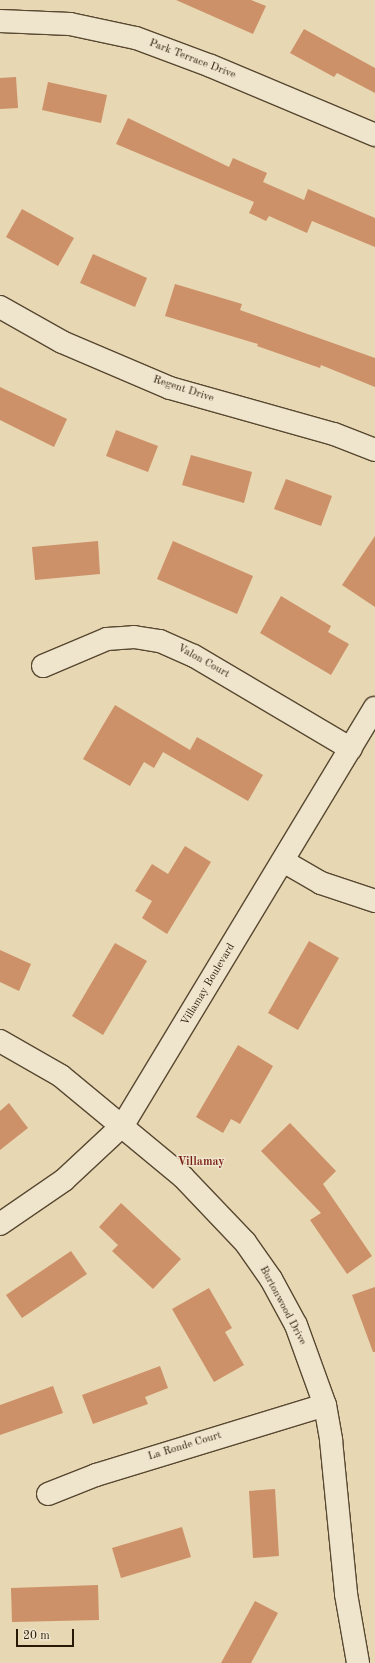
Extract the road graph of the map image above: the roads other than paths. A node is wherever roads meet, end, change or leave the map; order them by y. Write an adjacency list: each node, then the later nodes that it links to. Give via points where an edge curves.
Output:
1 (0, 21): 2 (street, Park Terrace Drive, via 70,24 136,38 211,66)
2 (375, 135)
3 (0, 307): 4 (street, Regent Drive, via 62,342 164,385 334,434)
4 (375, 450)
5 (43, 666): 7 (street, Valon Court, via 107,639 134,637 160,641 194,656)
6 (375, 708): 7 (street, Villamay Boulevard)
7 (351, 749): 8 (street, Villamay Boulevard)
8 (283, 862): 9 (street, via 321,883); 11 (street, Villamay Boulevard)
9 (375, 901)
10 (0, 1041): 11 (street, Burtonwood Drive, via 61,1076)
11 (123, 1125): 12 (street, Villamay Boulevard, via 64,1180); 13 (street, Burtonwood Drive, via 213,1205 245,1242 271,1279 296,1326)
12 (0, 1224)
13 (324, 1405): 14 (street, La Ronde Court, via 96,1475); 16 (street, Burtonwood Drive, via 331,1440 346,1594)
14 (48, 1494)
15 (375, 1653): 17 (street)
16 (358, 1663)
17 (362, 1663)

